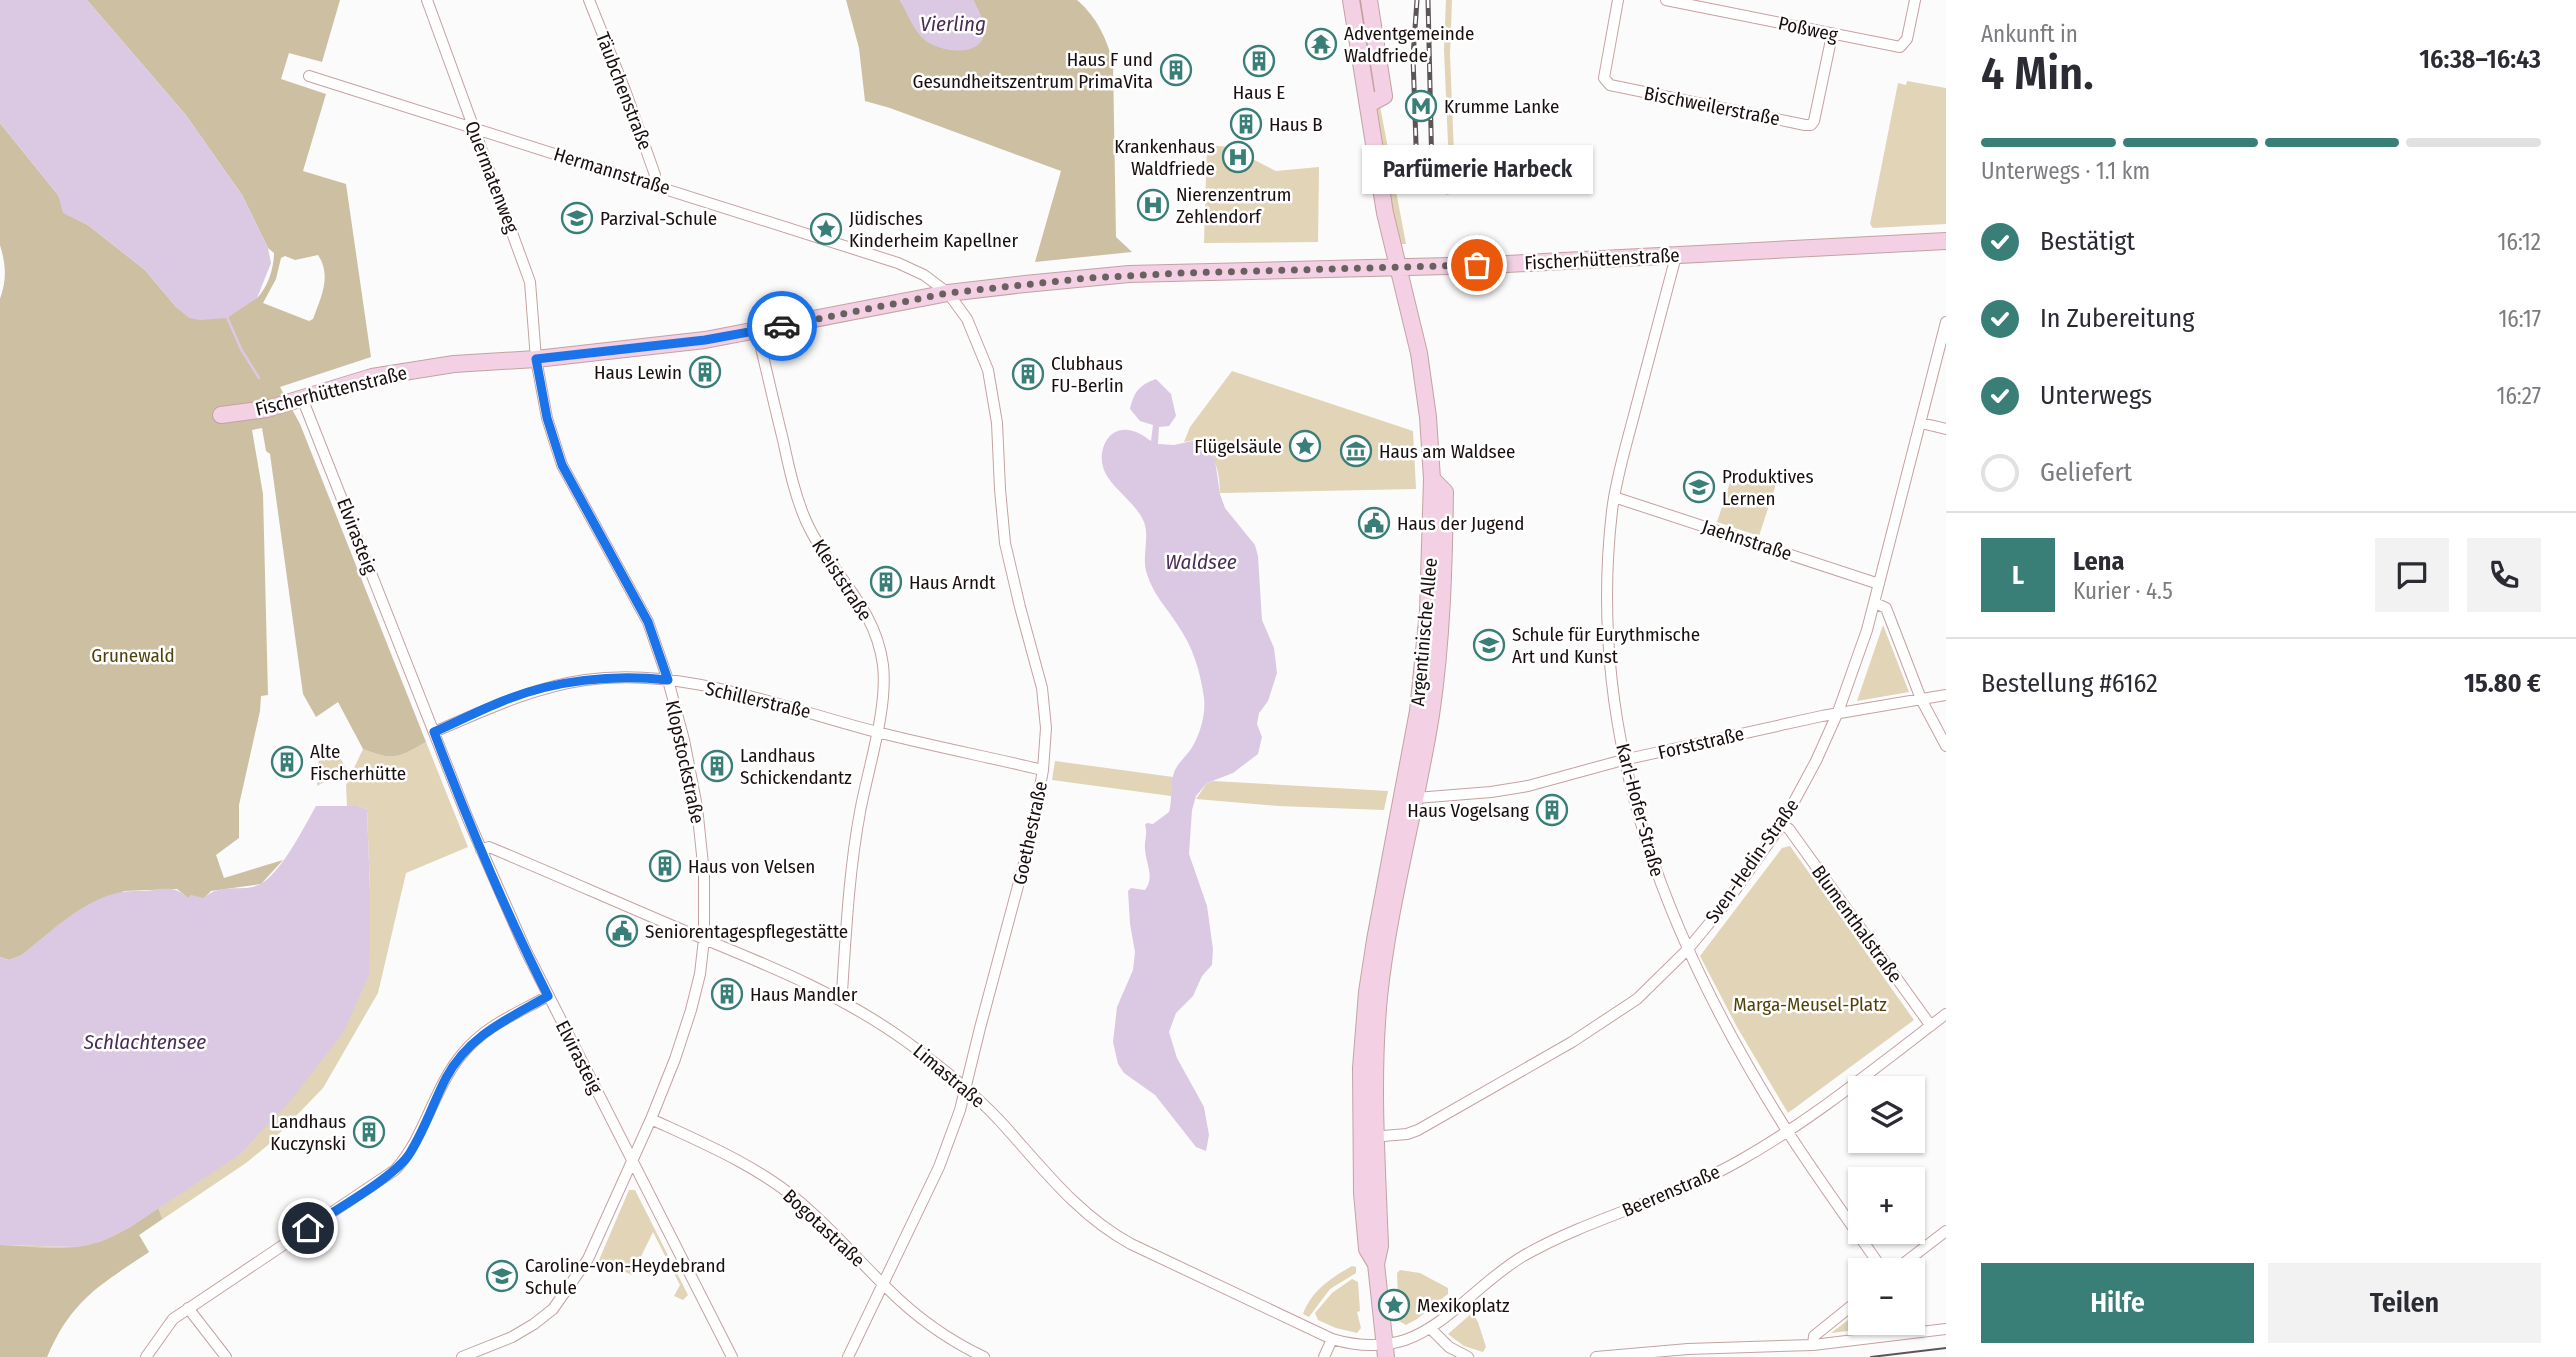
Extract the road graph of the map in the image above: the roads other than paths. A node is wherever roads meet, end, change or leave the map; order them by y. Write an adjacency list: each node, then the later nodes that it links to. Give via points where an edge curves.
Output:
1 (427, 0): 11 (street, Quermatenweg)
2 (589, 0): 12 (street, Täubchenstraße, via 655,175)
3 (1351, 0): 10 (main road, Argentinische Allee)
4 (1369, 0): 10 (main road, via 1384,96)
5 (1618, 0): 8 (street, Bischweilerstraße, via 1604,78 1610,85 1805,125 1814,121)
6 (1666, 0): 8 (street, Poßweg)
7 (1915, 0): 8 (street, Poßweg, via 1903,46)
8 (1832, 35)
9 (309, 76): 11 (street, Hermannstraße)
10 (1369, 104): 15 (main road, Argentinische Allee)
11 (474, 128): 12 (street, Hermannstraße); 19 (street, Quermatenweg, via 530,282)
12 (653, 183): 16 (street, Hermannstraße, via 898,263)
13 (1946, 240): 14 (main road, Fischerhüttenstraße)
14 (1676, 256): 15 (main road, Fischerhüttenstraße); 25 (street, Karl-Hofer-Straße)
15 (1398, 267): 16 (main road, Fischerhüttenstraße, via 1129,274); 24 (main road, Argentinische Allee, via 1419,354)
16 (948, 293): 18 (main road, Fischerhüttenstraße); 36 (street, Goethestraße, via 967,318 994,397 1005,543 1042,688 1046,728)
17 (1946, 322): 22 (street, Sven-Hedin-Straße)
18 (757, 331): 19 (main road, Fischerhüttenstraße); 33 (street, Kleiststraße, via 798,501 815,539 864,610 879,649 883,687)
19 (536, 359): 20 (main road, Fischerhüttenstraße, via 454,364 372,377); 28 (street, Klopstockstraße, via 562,465 648,622)
20 (302, 398): 21 (main road, Fischerhüttenstraße, via 267,409); 32 (street, Elvirasteig)
21 (221, 415)
22 (1921, 423): 23 (street); 26 (street, Sven-Hedin-Straße)
23 (1946, 429)
24 (1432, 479): 37 (main road, Argentinische Allee, via 1445,492 1442,612); 49 (main road, Argentinische Allee, via 1428,611 1418,711 1367,992 1361,1069)
25 (1614, 497): 26 (street, Jaehnstraße); 35 (street, Karl-Hofer-Straße, via 1607,568 1608,629)
26 (1879, 584): 27 (street, Sven-Hedin-Straße)
27 (1875, 603): 30 (street, via 1886,608); 31 (street, Sven-Hedin-Straße)
28 (668, 680): 32 (street, Schillerstraße, via 586,680 550,687 505,700); 33 (street, Schillerstraße, via 767,700); 40 (street, Klopstockstraße, via 696,807 704,874)
29 (1946, 695): 30 (street, Forststraße)
30 (1921, 699): 31 (street, Forststraße); 34 (street)
31 (1838, 712): 35 (street, Forststraße); 38 (street, Sven-Hedin-Straße)
32 (434, 732): 39 (street, Elvirasteig)
33 (877, 732): 36 (street, Schillerstraße); 43 (street, Kleiststraße, via 860,814)
34 (1946, 746)
35 (1623, 760): 37 (street, Forststraße, via 1528,786); 41 (street, Karl-Hofer-Straße, via 1651,859)
36 (1043, 769): 46 (street, Goethestraße, via 1030,842)
37 (1416, 798): 49 (main road, Argentinische Allee, via 1379,996)
38 (1782, 824): 41 (street, Sven-Hedin-Straße); 45 (street, Blumenthalstraße)
39 (481, 850): 40 (street, Limastraße, via 489,847); 42 (street, Elvirasteig)
40 (704, 939): 43 (street, Limastraße); 47 (street, Klopstockstraße, via 691,1010)
41 (1688, 949): 48 (street, Karl-Hofer-Straße, via 1730,1034); 49 (street, Sven-Hedin-Straße, via 1637,999 1572,1042 1418,1130)
42 (548, 996): 50 (street, Elvirasteig); 55 (street, via 499,1021 463,1053 408,1156 395,1170)
43 (838, 999): 46 (street, Limastraße, via 906,1041)
44 (1946, 1014): 45 (street, Beerenstraße)
45 (1931, 1026): 48 (street, Beerenstraße)
46 (966, 1087): 54 (street, Goethestraße, via 952,1137); 59 (street, Limastraße, via 1077,1206 1102,1226)
47 (651, 1119): 50 (street, Klopstockstraße); 54 (street, Bogotastraße, via 773,1181 821,1220)
48 (1788, 1131): 52 (street, Karl-Hofer-Straße); 57 (street, Beerenstraße, via 1710,1176 1523,1256)
49 (1368, 1137): 61 (main road, Argentinische Allee)
50 (631, 1161): 64 (street, Klopstockstraße, via 588,1259 553,1309 512,1337); 65 (street, Elvirasteig)
51 (1946, 1231): 53 (street)
52 (1875, 1258)
53 (1911, 1258)
54 (883, 1284): 66 (street, Goethestraße); 67 (street, Bogotastraße, via 928,1324)
55 (188, 1308): 62 (street, via 166,1326); 63 (street)
56 (1848, 1308): 60 (street, via 1814,1336)
57 (1430, 1328): 61 (street, Beerenstraße); 69 (street, via 1449,1348)
58 (1946, 1329): 60 (street)
59 (1332, 1339): 61 (street, Limastraße); 68 (street)
60 (1813, 1345): 70 (street)
61 (1385, 1351)
62 (146, 1357)
63 (226, 1357)
64 (462, 1357)
65 (732, 1357)
66 (848, 1357)
67 (984, 1357)
68 (1324, 1357)
69 (1468, 1357)
70 (1596, 1357)

